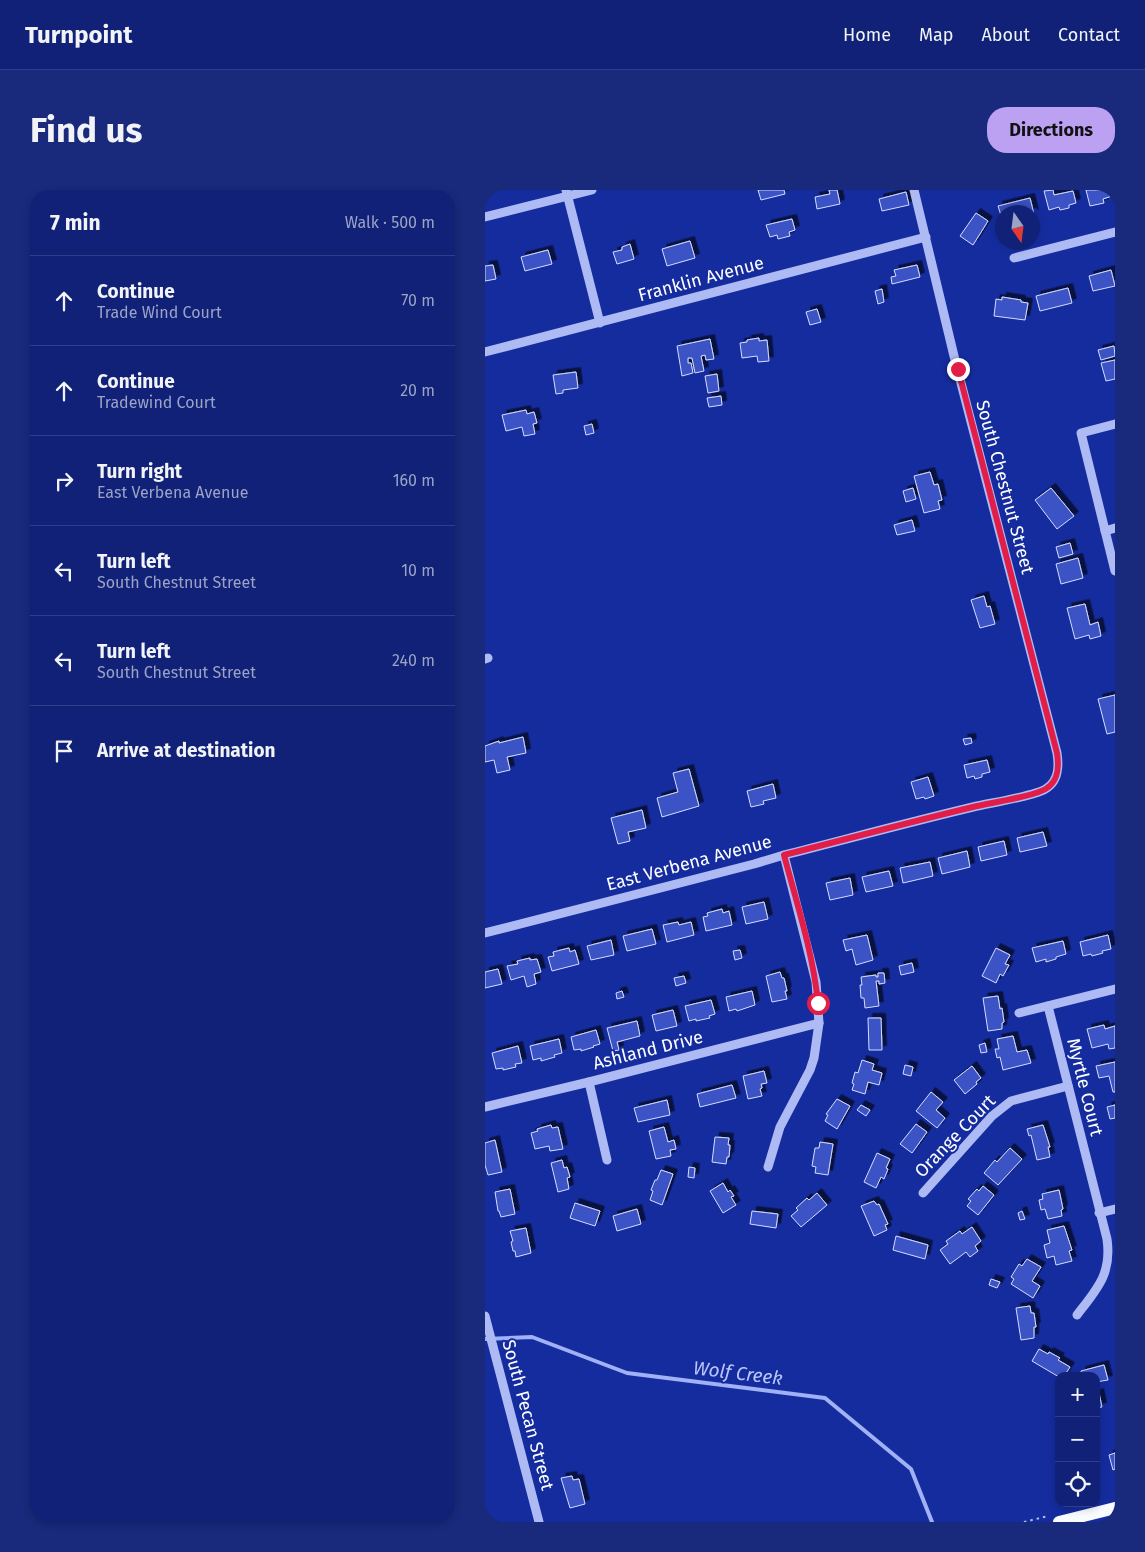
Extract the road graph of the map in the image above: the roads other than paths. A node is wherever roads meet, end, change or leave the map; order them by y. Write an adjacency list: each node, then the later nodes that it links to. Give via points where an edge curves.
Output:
1 (592, 190): 3 (street)
2 (914, 190): 6 (street, South Chestnut Street)
3 (567, 193): 4 (street); 8 (street)
4 (485, 217)
5 (1115, 232): 7 (street)
6 (926, 237): 8 (street, Franklin Avenue); 14 (street, South Chestnut Street, via 1057,753 1059,766 1056,778)
7 (1014, 258)
8 (600, 322): 9 (street, Franklin Avenue)
9 (485, 352)
10 (1115, 424): 12 (street, via 1081,433)
11 (1115, 528): 12 (street)
12 (1105, 531): 13 (street)
13 (1115, 571)
14 (1047, 788): 15 (street, East Verbena Avenue)
15 (784, 855): 16 (street, East Verbena Avenue); 20 (street, via 816,982)
16 (485, 932)
17 (1115, 990): 18 (street)
18 (1048, 1006): 19 (street); 22 (street, Myrtle Court)
19 (1019, 1013)
20 (819, 1023): 21 (street, Ashland Drive); 25 (street, via 814,1058 780,1127)
21 (589, 1082): 23 (street, Ashland Drive); 24 (street)
22 (1068, 1086): 26 (street, Orange Court, via 1011,1101 992,1116); 28 (street, Myrtle Court)
23 (485, 1107)
24 (607, 1160)
25 (768, 1167)
26 (923, 1192)
27 (1115, 1209): 28 (street)
28 (1099, 1213): 29 (street, Myrtle Court, via 1107,1238 1107,1266 1095,1291)
29 (1077, 1315)
30 (486, 1318): 32 (street, South Pecan Street)
31 (1115, 1508): 33 (main road)
32 (539, 1522)
33 (1059, 1522)

